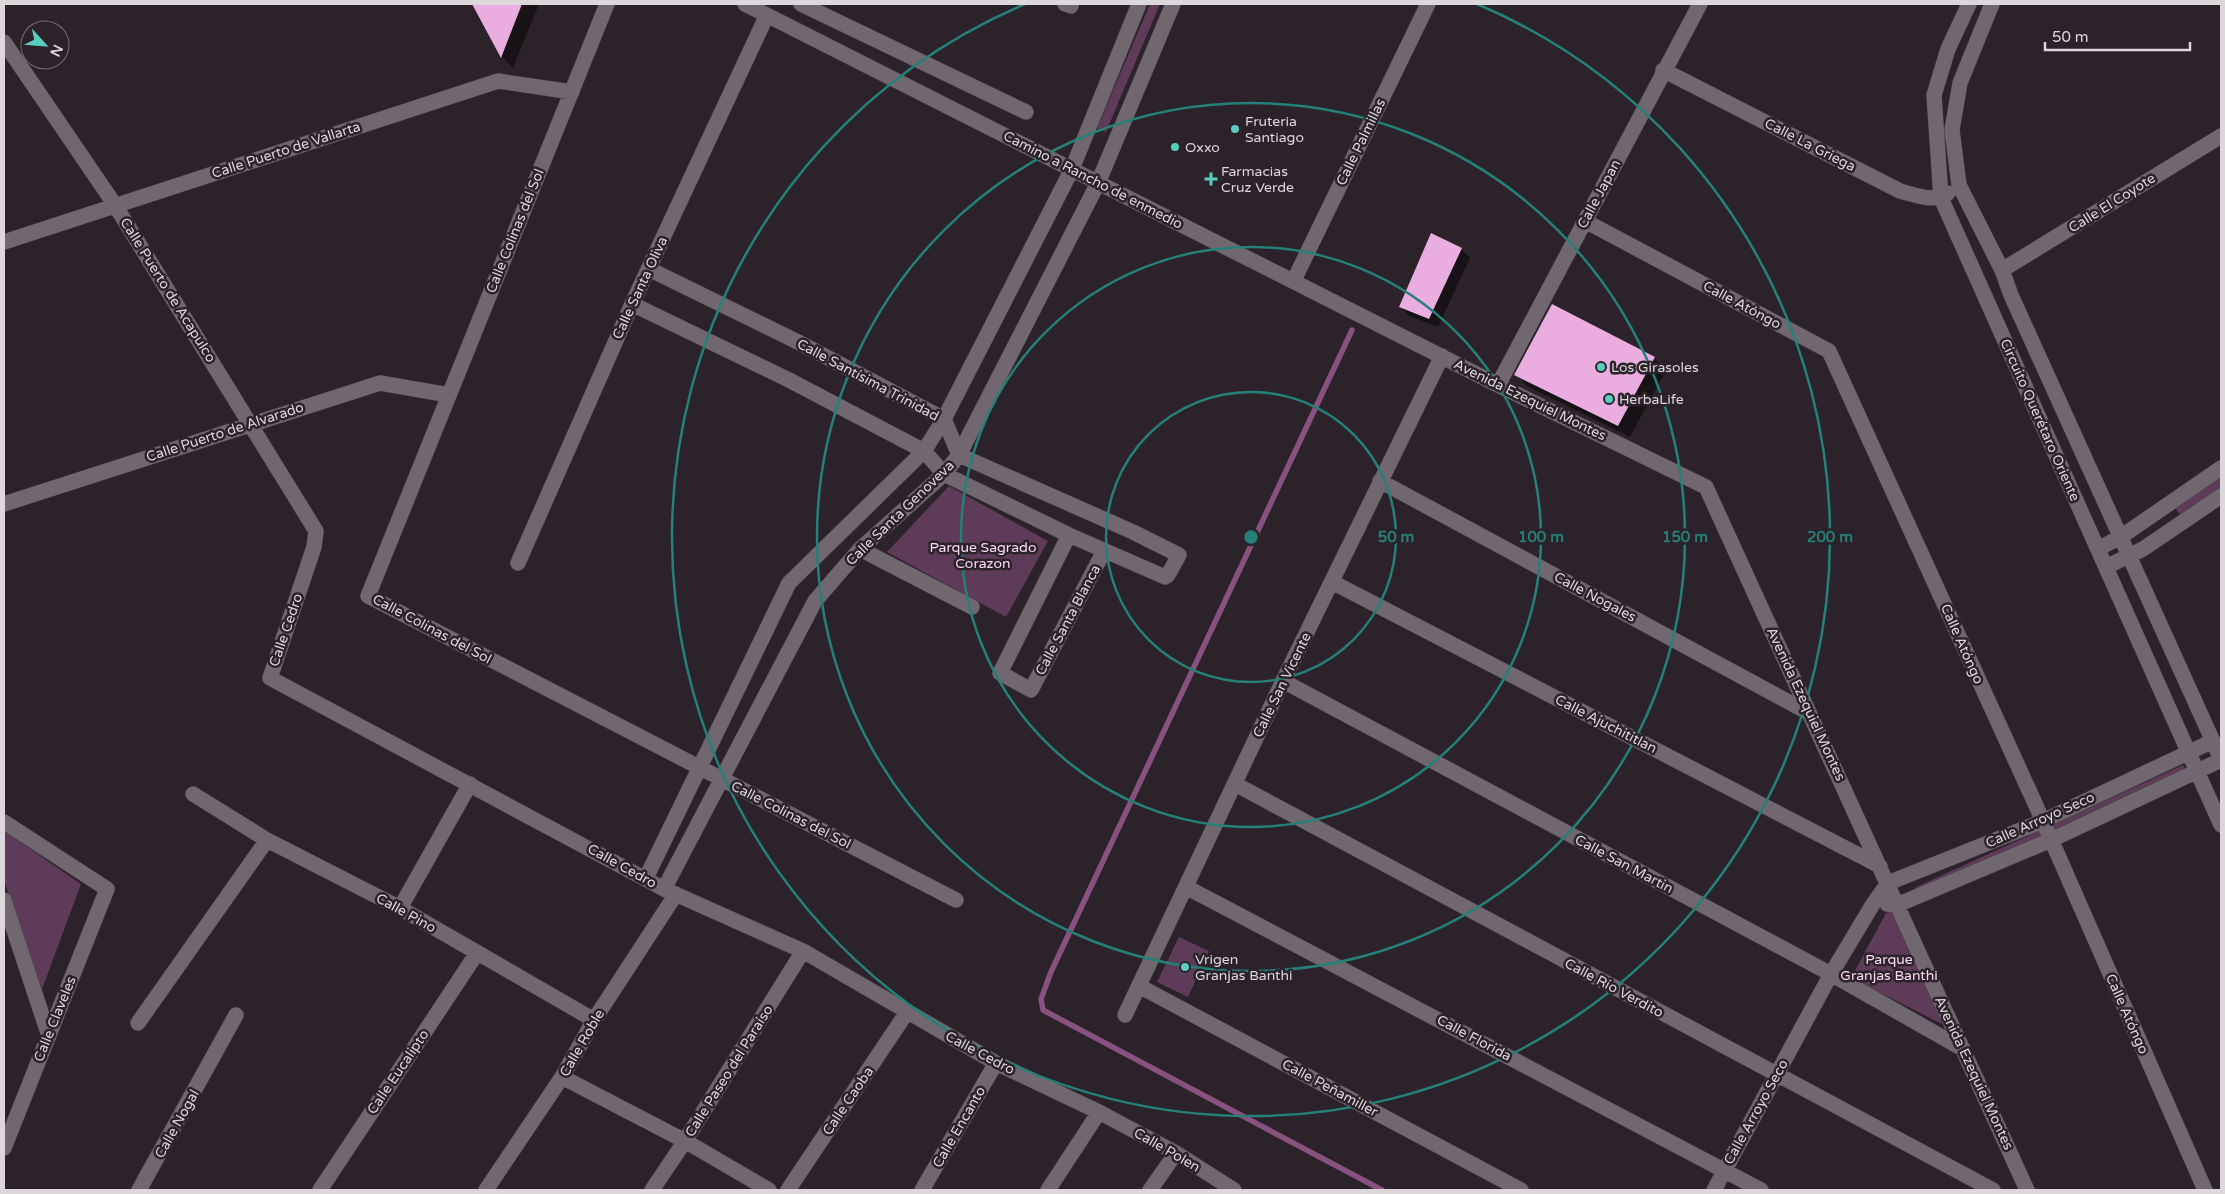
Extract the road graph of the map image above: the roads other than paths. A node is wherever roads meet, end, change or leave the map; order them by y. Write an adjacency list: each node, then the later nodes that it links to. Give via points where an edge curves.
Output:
1 (607, 4): 13 (street, Calle Colinas del Sol)
2 (745, 4): 10 (street, Camino a Rancho de enmedio)
3 (801, 4): 14 (street)
4 (1139, 4): 16 (street, Calle Santa Genoveva)
5 (1173, 4): 17 (street, Calle Santa Genoveva)
6 (1428, 4): 25 (street, Calle Palmillas)
7 (1700, 4): 12 (street, Calle Japan)
8 (1970, 4): 19 (street, Circuito Querétaro Oriente, via 1948,49 1934,95)
9 (1992, 4): 18 (street, Circuito Querétaro Oriente, via 1960,83 1952,130)
10 (767, 15): 16 (street, Camino a Rancho de enmedio); 23 (street, Calle Santa Oliva)
11 (4, 42): 20 (street, Calle Puerto de Acapulco)
12 (1664, 70): 19 (street, Calle La Griega, via 1900,190 1923,198); 21 (street, Calle Japan)
13 (572, 92): 20 (street, Calle Puerto de Vallarta, via 498,81); 29 (street, Calle Colinas del Sol)
14 (1026, 112)
15 (2221, 136): 24 (street, Calle El Coyote)
16 (1072, 169): 17 (street, Camino a Rancho de enmedio); 30 (street, Calle Santa Genoveva)
17 (1098, 183): 25 (street, Camino a Rancho de enmedio); 33 (street, Calle Santa Genoveva)
18 (1959, 185): 19 (street); 24 (street, Circuito Querétaro Oriente)
19 (1941, 198): 43 (street, Circuito Querétaro Oriente)
20 (115, 204): 22 (street, Calle Puerto de Vallarta); 31 (street, Calle Puerto de Acapulco)
21 (1585, 221): 28 (street, Calle Japan); 61 (street, Calle Atóngo, via 1829,351)
22 (4, 242)
23 (649, 269): 26 (street, Calle Santa Oliva); 30 (street, Calle Santísima Trinidad)
24 (2002, 270): 40 (street, Circuito Querétaro Oriente)
25 (1294, 280): 27 (street, Camino a Rancho de enmedio)
26 (632, 304): 32 (street); 46 (street, Calle Santa Oliva)
27 (1442, 356): 28 (street, Avenida Ezequiel Montes); 36 (street, Calle San Vicente)
28 (1498, 384): 51 (street, Avenida Ezequiel Montes, via 1706,487)
29 (449, 395): 31 (street, Calle Puerto de Alvarado, via 380,383); 55 (street, Calle Colinas del Sol, via 368,596)
30 (944, 419): 32 (street, Calle Santa Genoveva); 33 (street, Calle Santísima Trinidad)
31 (250, 423): 38 (street, Calle Puerto de Alvarado); 41 (street, Calle Puerto de Acapulco, via 316,531)
32 (924, 451): 35 (street); 55 (street, Calle Santa Genoveva, via 789,583)
33 (959, 455): 35 (street, Calle Santa Genoveva); 44 (street, via 1179,555 1168,575 1161,576)
34 (2221, 468): 40 (street)
35 (944, 474): 39 (street); 42 (street, Calle Santa Genoveva)
36 (1380, 481): 48 (street, Calle San Vicente); 51 (street, Calle Nogales)
37 (2221, 496): 45 (street)
38 (4, 504)
39 (1069, 535): 44 (street); 44 (street, Calle Santa Blanca, via 1000,674 1032,690)
40 (2122, 536): 43 (street); 45 (street, Circuito Querétaro Oriente)
41 (314, 547): 58 (street, Calle Cedro, via 270,678)
42 (860, 549): 49 (street); 57 (street, Calle Santa Genoveva, via 815,601)
43 (2098, 549): 47 (street, Circuito Querétaro Oriente)
44 (1104, 551)
45 (2129, 556): 47 (street); 52 (street, Circuito Querétaro Oriente)
46 (518, 563)
47 (2106, 567): 53 (street, Circuito Querétaro Oriente)
48 (1332, 582): 50 (street, Calle San Vicente); 66 (street, Calle Ajuchititlan)
49 (972, 607)
50 (1283, 682): 59 (street, Calle San Vicente); 78 (street, Calle San Martin)
51 (1809, 713): 66 (street, Avenida Ezequiel Montes)
52 (2213, 741): 53 (street, Calle Arroyo Seco); 54 (street, Circuito Querétaro Oriente)
53 (2188, 752): 56 (street, Circuito Querétaro Oriente); 61 (street, Calle Arroyo Seco)
54 (2221, 759): 56 (street, Calle Arroyo Seco)
55 (698, 768): 57 (street, Calle Colinas del Sol); 67 (street, Calle Santa Genoveva)
56 (2196, 771): 63 (street, Circuito Querétaro Oriente); 65 (street, Calle Arroyo Seco)
57 (721, 779): 70 (street, Calle Santa Genoveva); 72 (street, Calle Colinas del Sol)
58 (470, 784): 67 (street, Calle Cedro); 75 (street)
59 (1235, 784): 69 (street, Calle San Vicente); 88 (street, Calle Río Verdito)
60 (193, 794): 64 (street, Calle Pino)
61 (2043, 821): 65 (street, Calle Atóngo); 68 (street, Calle Arroyo Seco)
62 (4, 822): 85 (street, Calle Claveles, via 107,889)
63 (2221, 825)
64 (267, 840): 75 (street, Calle Pino); 84 (street)
65 (2051, 840): 74 (street, Calle Arroyo Seco); 110 (street, Calle Atóngo)
66 (1880, 866): 68 (street, Avenida Ezequiel Montes)
67 (646, 878): 70 (street, Calle Cedro)
68 (1888, 883): 73 (street, Calle Arroyo Seco); 74 (street, Avenida Ezequiel Montes)
69 (1186, 887): 79 (street, Calle San Vicente); 94 (street, Calle Florida)
70 (670, 891): 76 (street, Calle Cedro); 83 (street, Calle Roble)
71 (4, 900): 85 (street)
72 (956, 900)
73 (1873, 904): 74 (street, Calle Arroyo Seco); 78 (street, Calle Arroyo Seco)
74 (1897, 905): 86 (street, Avenida Ezequiel Montes)
75 (400, 908): 77 (street, Calle Pino)
76 (803, 951): 80 (street, Calle Cedro); 91 (street, Calle Paseo del Paraíso)
77 (477, 953): 83 (street, Calle Pino); 96 (street, Calle Eucalipto)
78 (1831, 974): 86 (street, Calle San Martin); 88 (street, Calle Arroyo Seco)
79 (1138, 986): 82 (street, Calle San Vicente); 105 (street, Calle Peñamiller)
80 (907, 1012): 87 (street, Calle Cedro); 100 (street, Calle Caoba)
81 (236, 1015): 95 (street, Calle Nogal)
82 (1125, 1015)
83 (594, 1020): 89 (street, Calle Roble)
84 (138, 1023)
85 (48, 1036): 92 (street, Calle Claveles)
86 (1963, 1049): 109 (street, Avenida Ezequiel Montes)
87 (996, 1063): 90 (street, Calle Cedro); 101 (street, Calle Encanto)
88 (1777, 1076): 94 (street, Calle Arroyo Seco); 108 (street, Calle Río Verdito)
89 (562, 1077): 91 (street); 97 (street, Calle Roble)
90 (1099, 1112): 93 (street, Calle Polen); 102 (street)
91 (686, 1141): 98 (street, Calle Paseo del Paraíso); 99 (street)
92 (4, 1148)
93 (1176, 1153): 103 (street); 104 (street, Calle Polen)
94 (1724, 1171): 106 (street, Calle Arroyo Seco); 107 (street, Calle Florida)
95 (139, 1190)
96 (320, 1190)
97 (486, 1190)
98 (652, 1190)
99 (769, 1190)
100 (788, 1190)
101 (922, 1190)
102 (1048, 1190)
103 (1150, 1190)
104 (1234, 1190)
105 (1521, 1190)
106 (1714, 1190)
107 (1761, 1190)
108 (1993, 1190)
109 (2027, 1190)
110 (2205, 1190)

